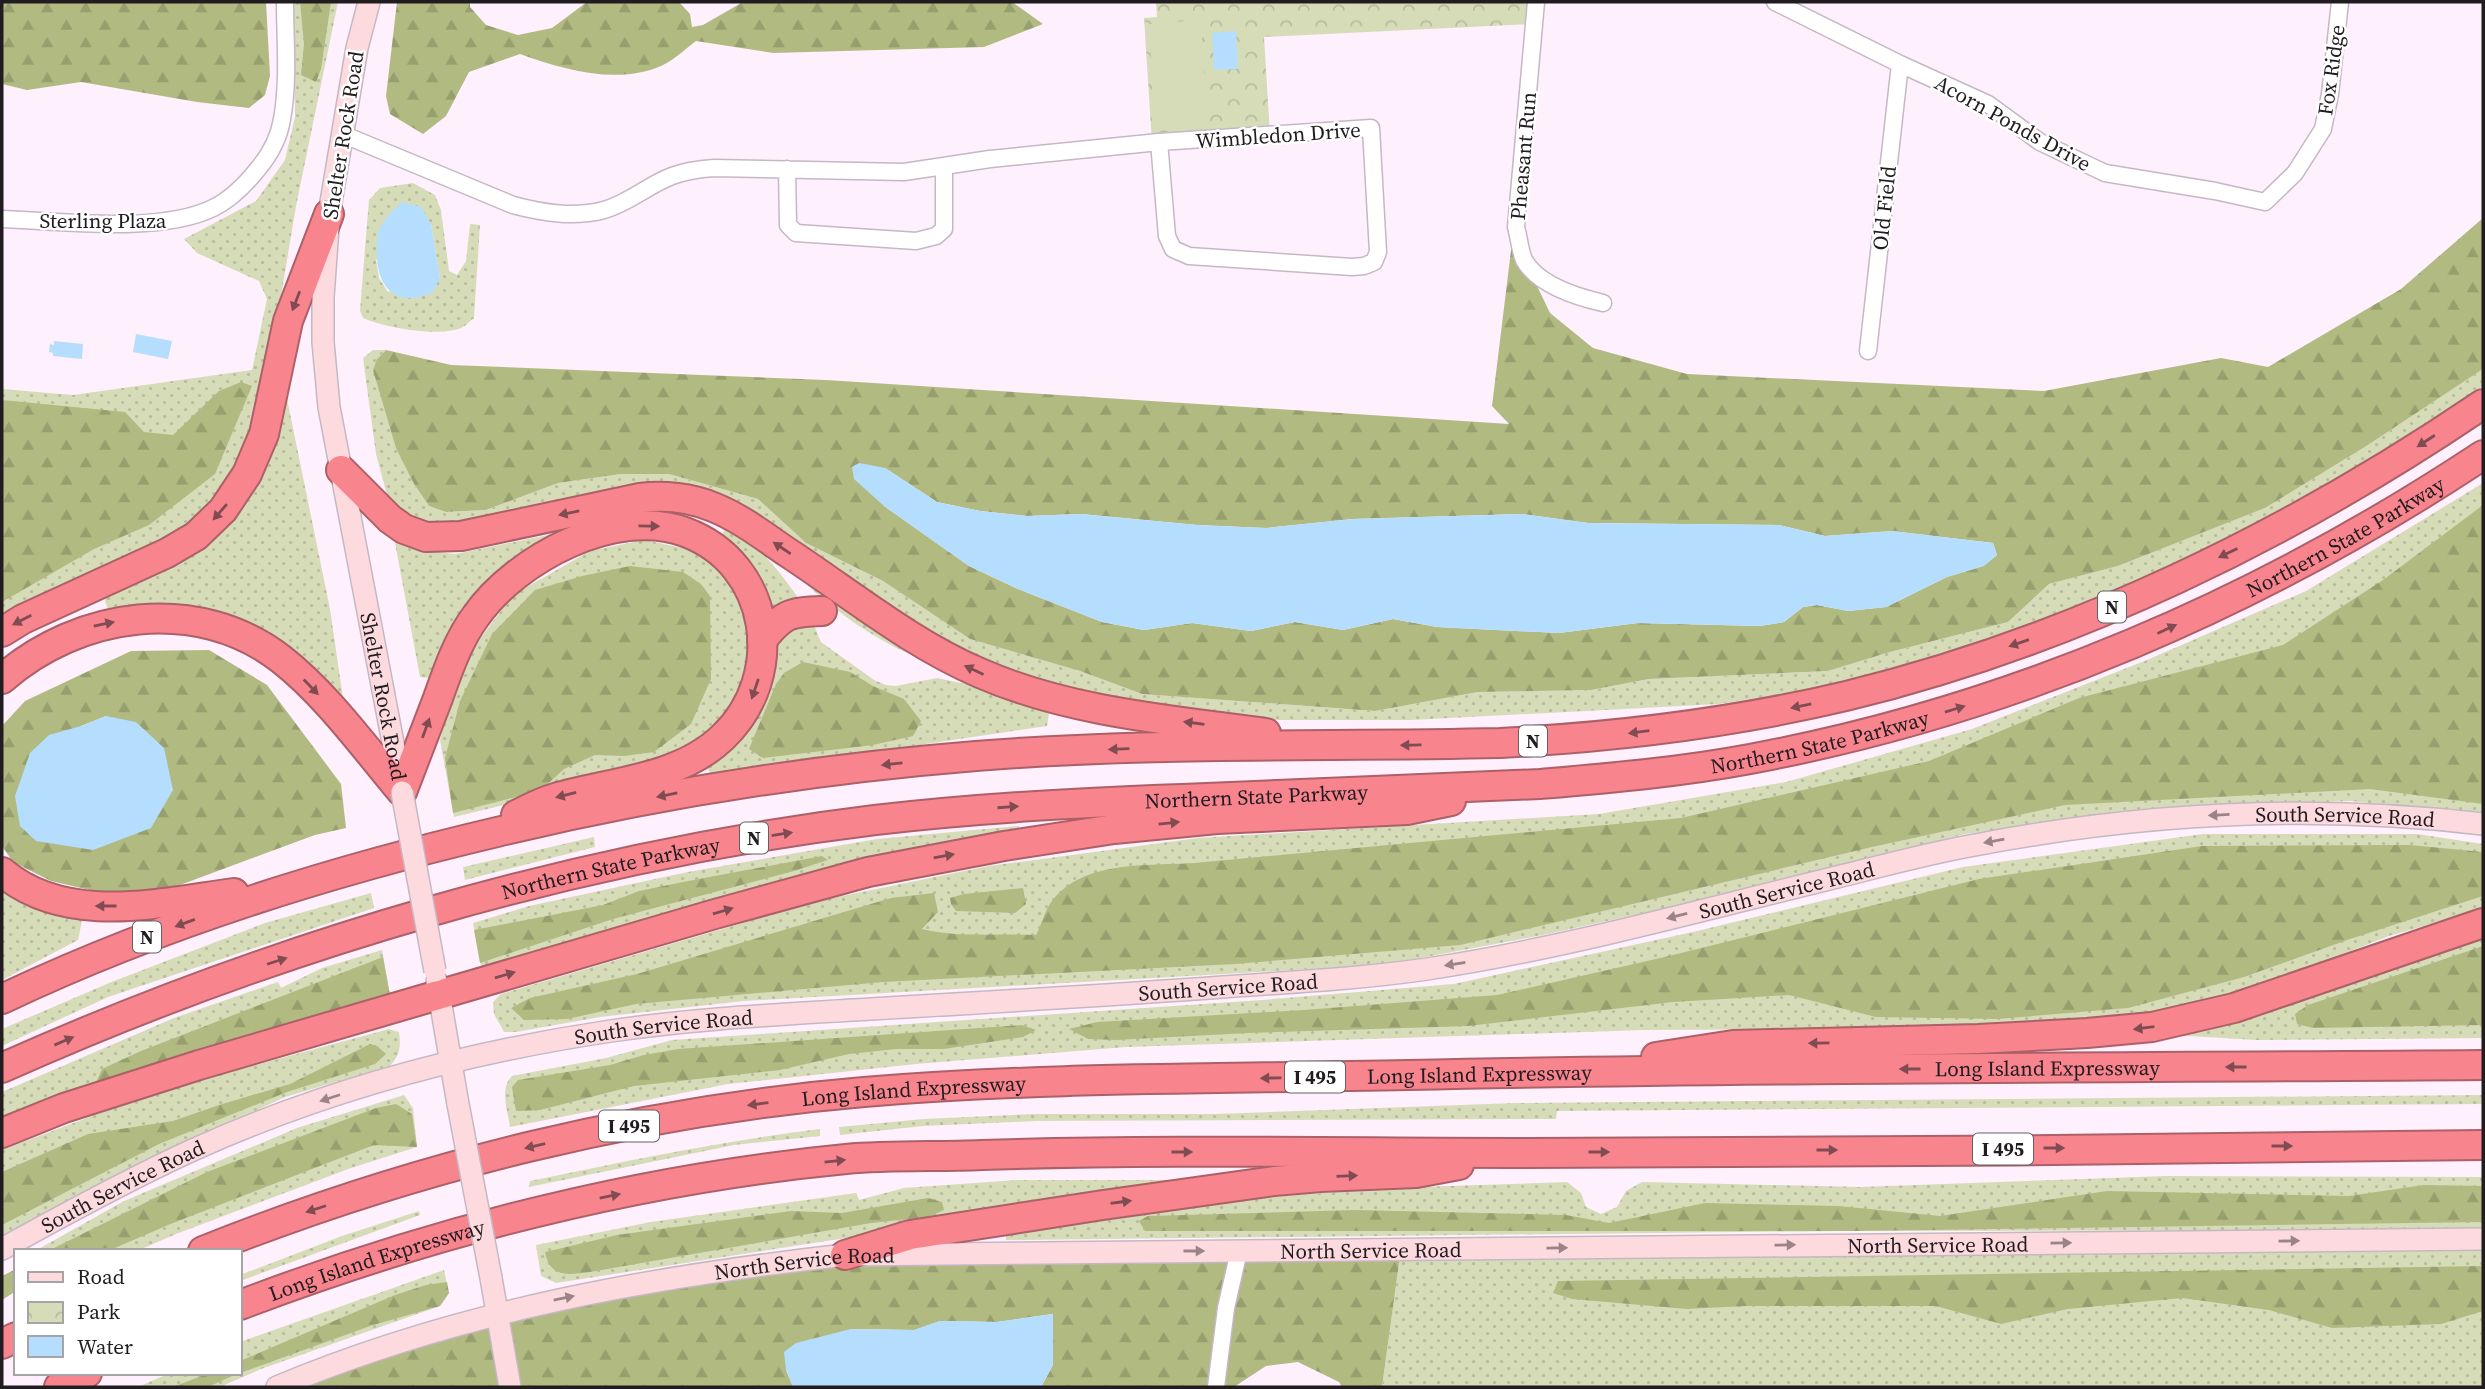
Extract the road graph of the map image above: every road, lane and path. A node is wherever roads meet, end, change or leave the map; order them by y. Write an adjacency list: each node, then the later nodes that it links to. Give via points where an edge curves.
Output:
1 (285, 2): 13 (street, Sterling Plaza, via 282,121 270,154 245,185 214,208 174,222)
2 (369, 2): 7 (main road, Shelter Rock Road)
3 (1536, 2): 14 (street, Pheasant Run, via 1516,227 1525,261 1544,280)
4 (1775, 2): 6 (street, Acorn Ponds Drive)
5 (2340, 2): 11 (street, Fox Ridge, via 2323,129 2295,173)
6 (1900, 64): 11 (street, Acorn Ponds Drive, via 1988,104 2040,142 2105,173); 15 (street, Old Field)
7 (342, 134): 10 (street, Wimbledon Drive, via 513,205 576,215 605,210 689,171); 12 (main road, Shelter Rock Road)
8 (1159, 142): 8 (street, Wimbledon Drive, via 1371,128 1378,252 1374,262 1352,267 1189,256 1173,249 1167,236); 9 (street, Wimbledon Drive)
9 (944, 167): 10 (street, Wimbledon Drive, via 904,172); 10 (street, via 944,229 916,241 796,233 788,225)
10 (787, 169)
11 (2265, 202)
12 (329, 214): 18 (main road, Shelter Rock Road, via 323,342); 20 (highway, one-way to 20, via 288,321 264,434 247,474 223,510 183,545)
13 (2, 219)
14 (1602, 303)
15 (1868, 351)
16 (2483, 404): 23 (highway, Northern State Parkway / N, one-way to 23, via 2358,483 2174,580 2046,634 1910,679 1777,711 1639,733 1500,743)
17 (2483, 455): 24 (highway, Northern State Parkway / N, one-way to 17, via 1677,771 1771,755 1883,730 2020,688 2151,637 2264,582)
18 (341, 470): 23 (highway, one-way to 18, via 1104,709 1020,688 982,674 915,638 734,517 696,501 655,496 461,536 426,537 390,519); 25 (main road, Shelter Rock Road)
19 (822, 611): 21 (highway, via 793,612)
20 (2, 632)
21 (762, 640): 25 (highway, one-way to 21, via 452,661 476,615 515,575 570,543 640,526 687,532 715,549 742,577 758,611); 27 (highway, one-way to 27, via 761,669 752,699 734,726 710,748 661,771 552,799)
22 (2, 679): 25 (highway, one-way to 25, via 41,649 95,626 154,618 210,626 265,648 295,671)
23 (1359, 745): 27 (highway, Northern State Parkway / N, one-way to 27, via 1044,751 892,764 698,789)
24 (1540, 784): 31 (highway, one-way to 24, via 913,862 1182,821 1407,810); 35 (highway, Northern State Parkway / N, one-way to 24, via 181,995 405,920 597,870 734,841 1012,807)
25 (402, 792): 31 (main road, Shelter Rock Road, bridge)
26 (2483, 824): 33 (main road, South Service Road, one-way to 33, via 2317,814 2106,824 1969,846 1592,937 1418,970 1288,983 682,1022 580,1036)
27 (462, 840): 29 (highway, Northern State Parkway / N)
28 (2, 872): 29 (highway, one-way to 28, via 148,904 94,906 40,895)
29 (296, 885): 32 (highway, Northern State Parkway / N, one-way to 32, via 158,933)
30 (2483, 923): 36 (highway, one-way to 36, via 2245,1005 2152,1027 1978,1040 1733,1045)
31 (437, 983): 33 (main road, Shelter Rock Road); 37 (highway)
32 (2, 999)
33 (450, 1062): 41 (main road, South Service Road, one-way to 41, via 327,1098 197,1148); 46 (main road, Shelter Rock Road, bridge)
34 (2483, 1065): 36 (highway, Long Island Expressway / I 495, one-way to 36)
35 (2, 1068)
36 (1559, 1071): 42 (highway, Long Island Expressway / I 495, one-way to 42, via 931,1087 751,1105 584,1135 450,1167)
37 (2, 1133)
38 (2480, 1146): 39 (highway, Long Island Expressway / I 495, one-way to 38)
39 (1531, 1153): 44 (highway, one-way to 39, via 910,1235 1054,1212 1274,1181 1416,1173); 45 (highway, Long Island Expressway / I 495, one-way to 39, via 388,1253 509,1219 626,1192 785,1166 855,1158 1065,1151)
40 (2483, 1239): 43 (main road, North Service Road, one-way to 40)
41 (2, 1249)
42 (208, 1249)
43 (1238, 1251): 44 (main road, North Service Road, one-way to 43); 51 (street)
44 (845, 1255): 46 (main road, North Service Road, one-way to 44, via 690,1274)
45 (242, 1304)
46 (497, 1313): 49 (main road, North Service Road); 50 (main road, Shelter Rock Road)
47 (83, 1375): 48 (highway)
48 (59, 1387)
49 (277, 1387)
50 (510, 1387)
51 (1216, 1387)

